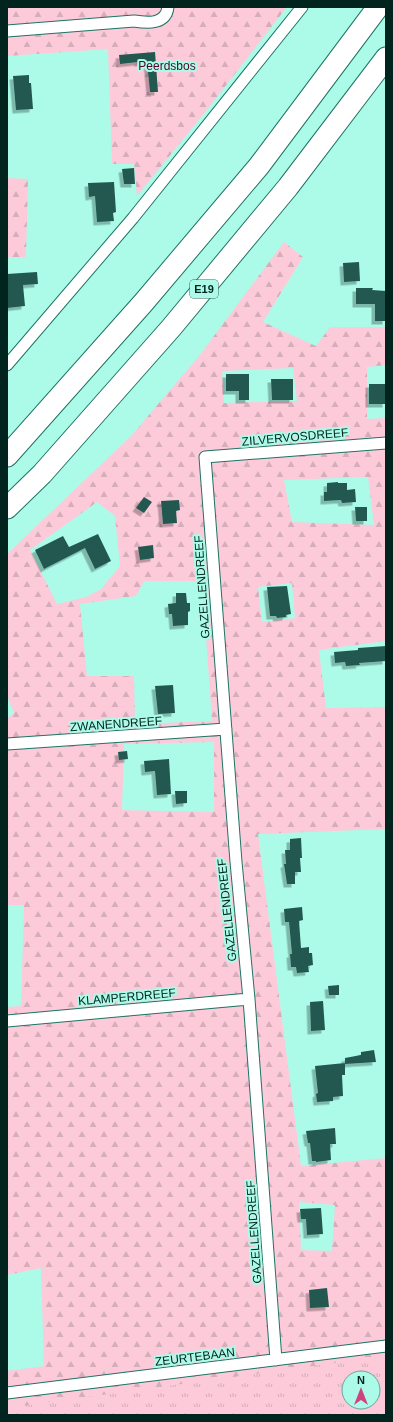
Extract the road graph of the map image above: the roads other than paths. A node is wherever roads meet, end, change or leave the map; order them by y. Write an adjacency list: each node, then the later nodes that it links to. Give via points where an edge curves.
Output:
1 (168, 7): 4 (street, via 168,12 155,22 134,21)
2 (302, 7): 6 (street, via 133,218)
3 (378, 7): 8 (highway, via 259,166 144,302)
4 (7, 31)
5 (386, 58): 10 (highway, E19, via 288,188 171,328 42,474)
6 (7, 365)
7 (386, 443): 9 (street, ZILVERVOSDREEF)
8 (7, 456)
9 (205, 457): 11 (street, GAZELLENDREEF)
10 (7, 508)
11 (226, 729): 12 (street, ZWANENDREEF); 13 (street, GAZELLENDREEF)
12 (7, 744)
13 (249, 999): 14 (street, KLAMPERDREEF); 16 (street, GAZELLENDREEF)
14 (7, 1021)
15 (386, 1346): 16 (street, ZEURTEBAAN)
16 (276, 1360): 17 (street, ZEURTEBAAN)
17 (7, 1393)

